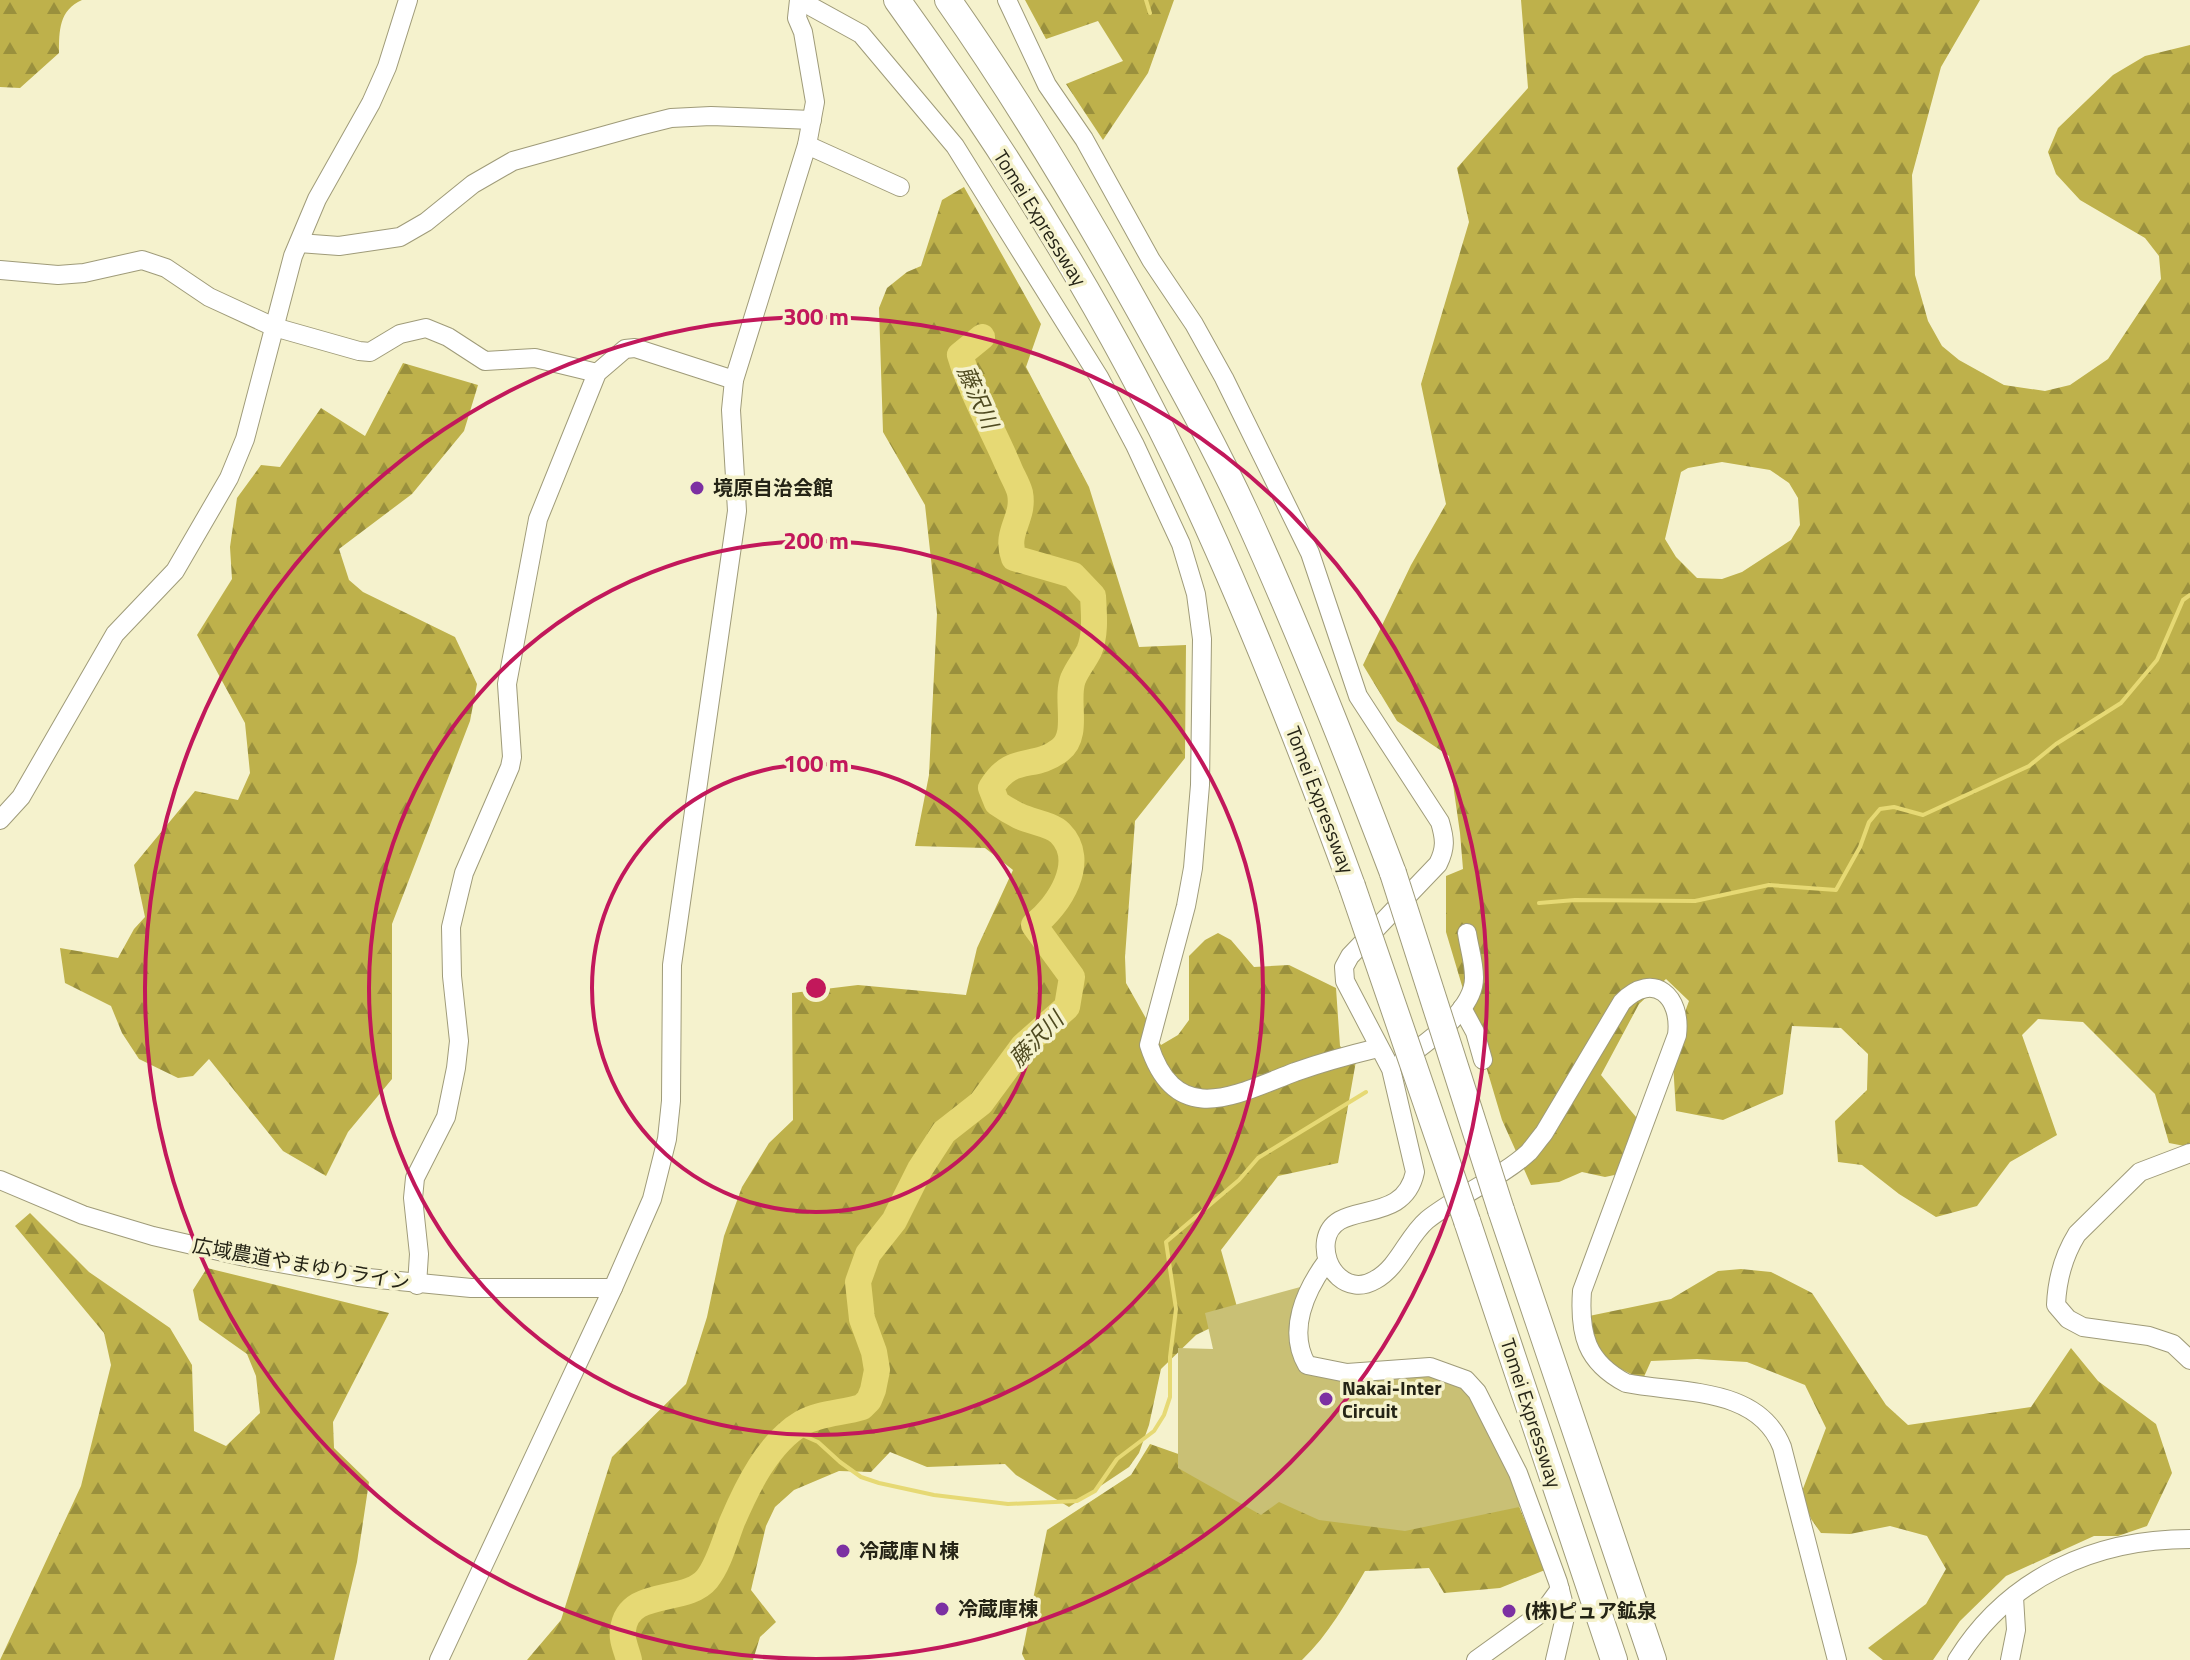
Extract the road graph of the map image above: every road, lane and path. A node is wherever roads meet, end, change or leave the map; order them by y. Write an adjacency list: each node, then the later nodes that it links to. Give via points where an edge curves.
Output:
1 (408, 0): 9 (street, via 371,103 317,199)
2 (897, 0): 32 (highway, Tomei Expressway, bridge, via 1032,201 1102,320 1189,486 1263,654 1352,886)
3 (948, 0): 33 (highway, Tomei Expressway, bridge, via 1100,238 1245,511 1300,636 1393,873)
4 (1007, 0): 17 (street, via 1047,85 1224,378 1310,553 1358,696 1445,836 1438,864 1344,967 1345,981)
5 (809, 2): 6 (street, via 797,18 815,102); 17 (street, via 861,34 955,146 1099,377 1181,544 1202,639 1200,785 1186,906 1149,1045 1156,1066 1180,1091 1216,1100)
6 (812, 120): 7 (street); 9 (street, via 671,118 513,161 400,237 339,246)
7 (807, 145): 8 (street); 13 (street)
8 (900, 187)
9 (299, 243): 11 (street)
10 (0, 270): 11 (street, via 58,275 142,260)
11 (274, 327): 12 (street, via 370,352 400,334 426,328 485,361 535,358); 14 (street, via 245,439 229,478 175,571 115,634 21,797)
12 (597, 373): 13 (street, via 625,349 635,348); 23 (street, via 538,519 507,684 510,767 464,873 451,927 457,1054 446,1117 415,1178)
13 (734, 380): 24 (street, via 737,511 672,965 667,1139 652,1199)
14 (0, 820)
15 (1467, 933): 16 (street, via 1475,980)
16 (1462, 1008): 18 (street); 19 (street, via 1437,1035)
17 (1378, 1048): 19 (street)
18 (1483, 1060)
19 (1391, 1069): 22 (street, via 1415,1172 1412,1186 1397,1203 1334,1226 1326,1239)
20 (2190, 1153): 25 (street, via 2140,1172 2077,1234 2056,1305 2083,1327 2149,1336 2173,1344)
21 (0, 1180): 23 (street, 広域農道やまゆりライン, via 83,1215 153,1236)
22 (1327, 1261): 27 (street, via 1305,1296 1299,1326 1299,1350 1307,1365 1347,1373 1430,1367 1466,1380 1518,1473); 34 (street, via 1335,1276 1362,1285 1389,1270 1425,1222 1529,1152 1631,993 1644,987 1668,995 1676,1006 1677,1035 1582,1291 1584,1337 1598,1364 1626,1383 1724,1399 1767,1421 1782,1447)
23 (417, 1285): 24 (street, 広域農道やまゆりライン)
24 (613, 1288): 29 (street)
25 (2190, 1360)
26 (2190, 1539): 28 (street, via 2118,1545 2065,1563)
27 (1560, 1589): 30 (street, via 1544,1611); 31 (street, via 1566,1613)
28 (2014, 1597): 35 (street); 36 (street, via 2016,1630)
29 (439, 1660)
30 (1476, 1660)
31 (1555, 1660)
32 (1614, 1660)
33 (1653, 1660)
34 (1837, 1660)
35 (1957, 1660)
36 (2010, 1660)

